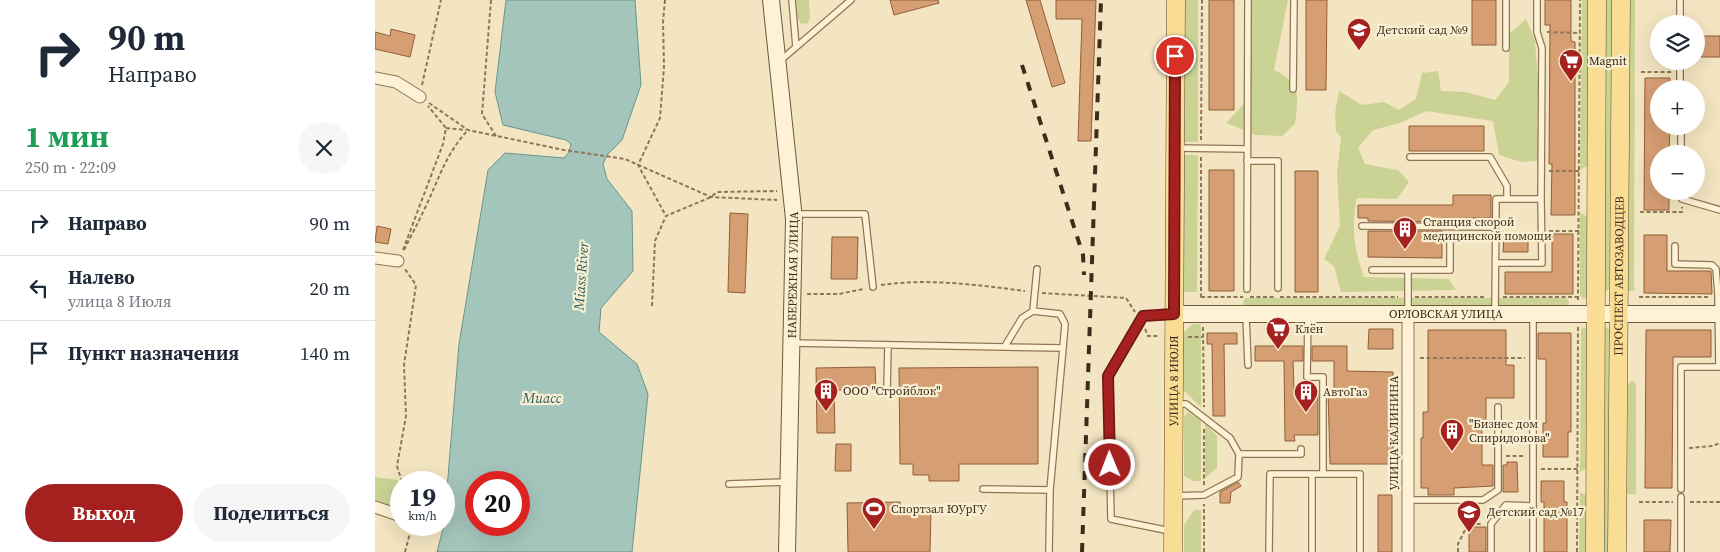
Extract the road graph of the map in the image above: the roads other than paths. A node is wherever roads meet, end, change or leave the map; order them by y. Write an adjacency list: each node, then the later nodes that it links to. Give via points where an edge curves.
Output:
1 (771, 0): 15 (street, НАБЕРЕЖНАЯ УЛИЦА)
2 (792, 0): 13 (lane)
3 (851, 0): 13 (lane)
4 (1176, 0): 19 (main road, УЛИЦА 8 ИЮЛЯ)
5 (1248, 0): 20 (lane)
6 (1294, 0): 17 (lane)
7 (1506, 0): 14 (lane)
8 (1537, 0): 24 (lane, via 1537,32 1542,48)
9 (1597, 0): 49 (main road, ПРОСПЕКТ АВТОЗАВОДЦЕВ)
10 (1621, 0): 50 (main road, ПРОСПЕКТ АВТОЗАВОДЦЕВ)
11 (1680, 0): 12 (lane)
12 (1680, 15)
13 (796, 48): 15 (lane)
14 (1506, 48)
15 (777, 63): 27 (street, НАБЕРЕЖНАЯ УЛИЦА, via 787,196)
16 (375, 78): 18 (street, via 396,82)
17 (1293, 89)
18 (420, 97)
19 (1175, 148): 20 (lane); 43 (main road, УЛИЦА 8 ИЮЛЯ)
20 (1247, 149): 22 (lane)
21 (1410, 157): 23 (lane, via 1490,157 1507,186)
22 (1247, 161): 39 (lane, via 1278,161); 40 (lane)
23 (1507, 199): 24 (lane); 29 (lane, via 1496,199)
24 (1541, 199): 34 (lane, via 1542,263)
25 (1685, 200): 26 (lane)
26 (1720, 210)
27 (794, 214): 38 (lane, via 865,214); 52 (street, НАБЕРЕЖНАЯ УЛИЦА)
28 (1362, 226): 29 (lane)
29 (1496, 227): 34 (lane)
30 (1451, 242): 37 (lane, via 1450,270)
31 (1675, 246): 41 (lane, via 1675,264 1712,265 1716,269)
32 (375, 258): 33 (street)
33 (398, 261)
34 (1496, 263): 47 (lane)
35 (1037, 269): 42 (lane)
36 (1372, 270): 37 (lane)
37 (1408, 270): 46 (lane)
38 (873, 287)
39 (1278, 288)
40 (1247, 289)
41 (1719, 294): 51 (lane)
42 (1033, 311): 54 (lane, via 1021,318); 55 (lane, via 1060,314 1065,324)
43 (1174, 314): 44 (street, ОРЛОВСКАЯ УЛИЦА); 59 (main road, УЛИЦА 8 ИЮЛЯ); 76 (lane, via 1143,316 1108,376 1111,518)
44 (1246, 314): 45 (street, ОРЛОВСКАЯ УЛИЦА); 56 (lane)
45 (1308, 314): 46 (street, ОРЛОВСКАЯ УЛИЦА); 64 (lane, via 1307,377 1323,377)
46 (1408, 314): 47 (street, ОРЛОВСКАЯ УЛИЦА); 72 (street, УЛИЦА КАЛИНИНА)
47 (1495, 314): 48 (street, ОРЛОВСКАЯ УЛИЦА)
48 (1533, 314): 49 (street, ОРЛОВСКАЯ УЛИЦА); 73 (lane)
49 (1587, 314): 50 (street, ОРЛОВСКАЯ УЛИЦА); 86 (main road, ПРОСПЕКТ АВТОЗАВОДЦЕВ)
50 (1619, 314): 51 (street, ОРЛОВСКАЯ УЛИЦА); 87 (main road, ПРОСПЕКТ АВТОЗАВОДЦЕВ)
51 (1719, 314): 57 (lane)
52 (792, 343): 53 (lane); 65 (street, НАБЕРЕЖНАЯ УЛИЦА)
53 (888, 345): 54 (lane); 58 (lane)
54 (1005, 346): 55 (lane)
55 (1063, 348): 69 (lane)
56 (1248, 365)
57 (1719, 367): 68 (lane, via 1681,367)
58 (887, 391)
59 (1173, 404): 62 (lane, via 1186,404 1204,417 1230,438); 70 (main road, УЛИЦА 8 ИЮЛЯ)
60 (1498, 407): 72 (lane, via 1498,490 1483,500)
61 (1301, 448): 62 (lane, via 1301,454)
62 (1239, 454): 70 (lane, via 1238,477 1204,495)
63 (1313, 474): 64 (lane); 80 (lane, via 1270,474); 81 (lane)
64 (1323, 474): 82 (lane, via 1360,474)
65 (787, 482): 66 (lane); 77 (street, НАБЕРЕЖНАЯ УЛИЦА)
66 (729, 484)
67 (983, 489): 69 (lane)
68 (1681, 489)
69 (1050, 490): 78 (lane)
70 (1173, 496): 76 (main road, УЛИЦА 8 ИЮЛЯ)
71 (1681, 497): 88 (lane)
72 (1408, 500): 83 (street, УЛИЦА КАЛИНИНА)
73 (1533, 506): 84 (lane, via 1507,505 1491,524); 85 (lane)
74 (375, 507): 75 (street)
75 (390, 512)
76 (1173, 532): 79 (main road, УЛИЦА 8 ИЮЛЯ)
77 (787, 552)
78 (1049, 552)
79 (1173, 552)
80 (1269, 552)
81 (1312, 552)
82 (1360, 552)
83 (1408, 552)
84 (1491, 552)
85 (1533, 552)
86 (1595, 552)
87 (1617, 552)
88 (1681, 552)

